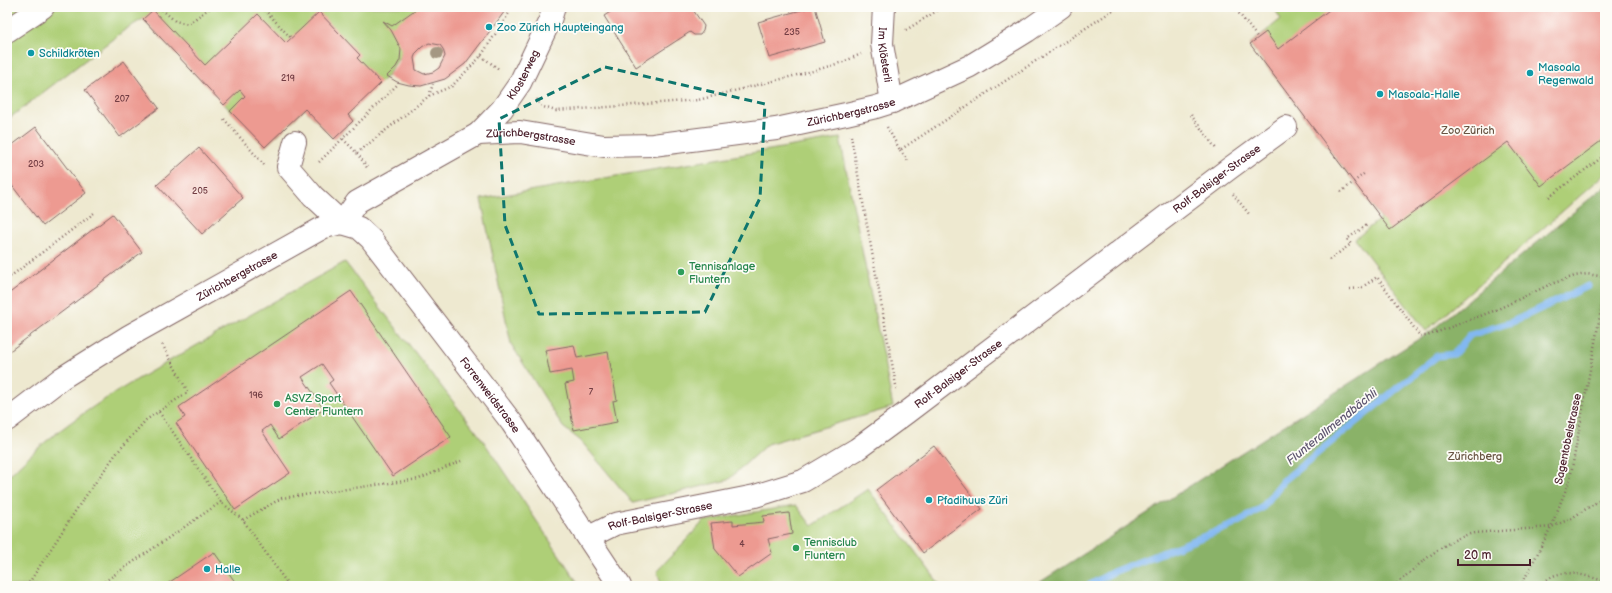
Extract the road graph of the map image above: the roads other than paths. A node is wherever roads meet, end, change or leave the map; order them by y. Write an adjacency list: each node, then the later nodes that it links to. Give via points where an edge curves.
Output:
1 (43, 7): 5 (street)
2 (554, 7): 8 (street, Klosterweg, via 520,83 502,109)
3 (884, 7): 6 (street, Im Klösterli)
4 (1061, 7): 6 (street, Zürichbergstrasse, via 970,66)
5 (7, 31)
6 (884, 104): 8 (street, Zürichbergstrasse, via 776,129 653,145 604,146 520,132)
7 (1286, 127): 12 (street, Rolf-Balsiger-Strasse, via 906,413 804,482 755,496 615,524)
8 (478, 134): 10 (street, Zürichbergstrasse, via 357,202)
9 (295, 142): 10 (street, via 288,166 312,196)
10 (342, 223): 11 (street, Zürichbergstrasse, via 324,226 129,336 62,378); 12 (street, Forrenweidstrasse, via 359,228 371,239 512,423)
11 (7, 420)
12 (589, 537): 13 (street, Forrenweidstrasse)
13 (620, 586)

